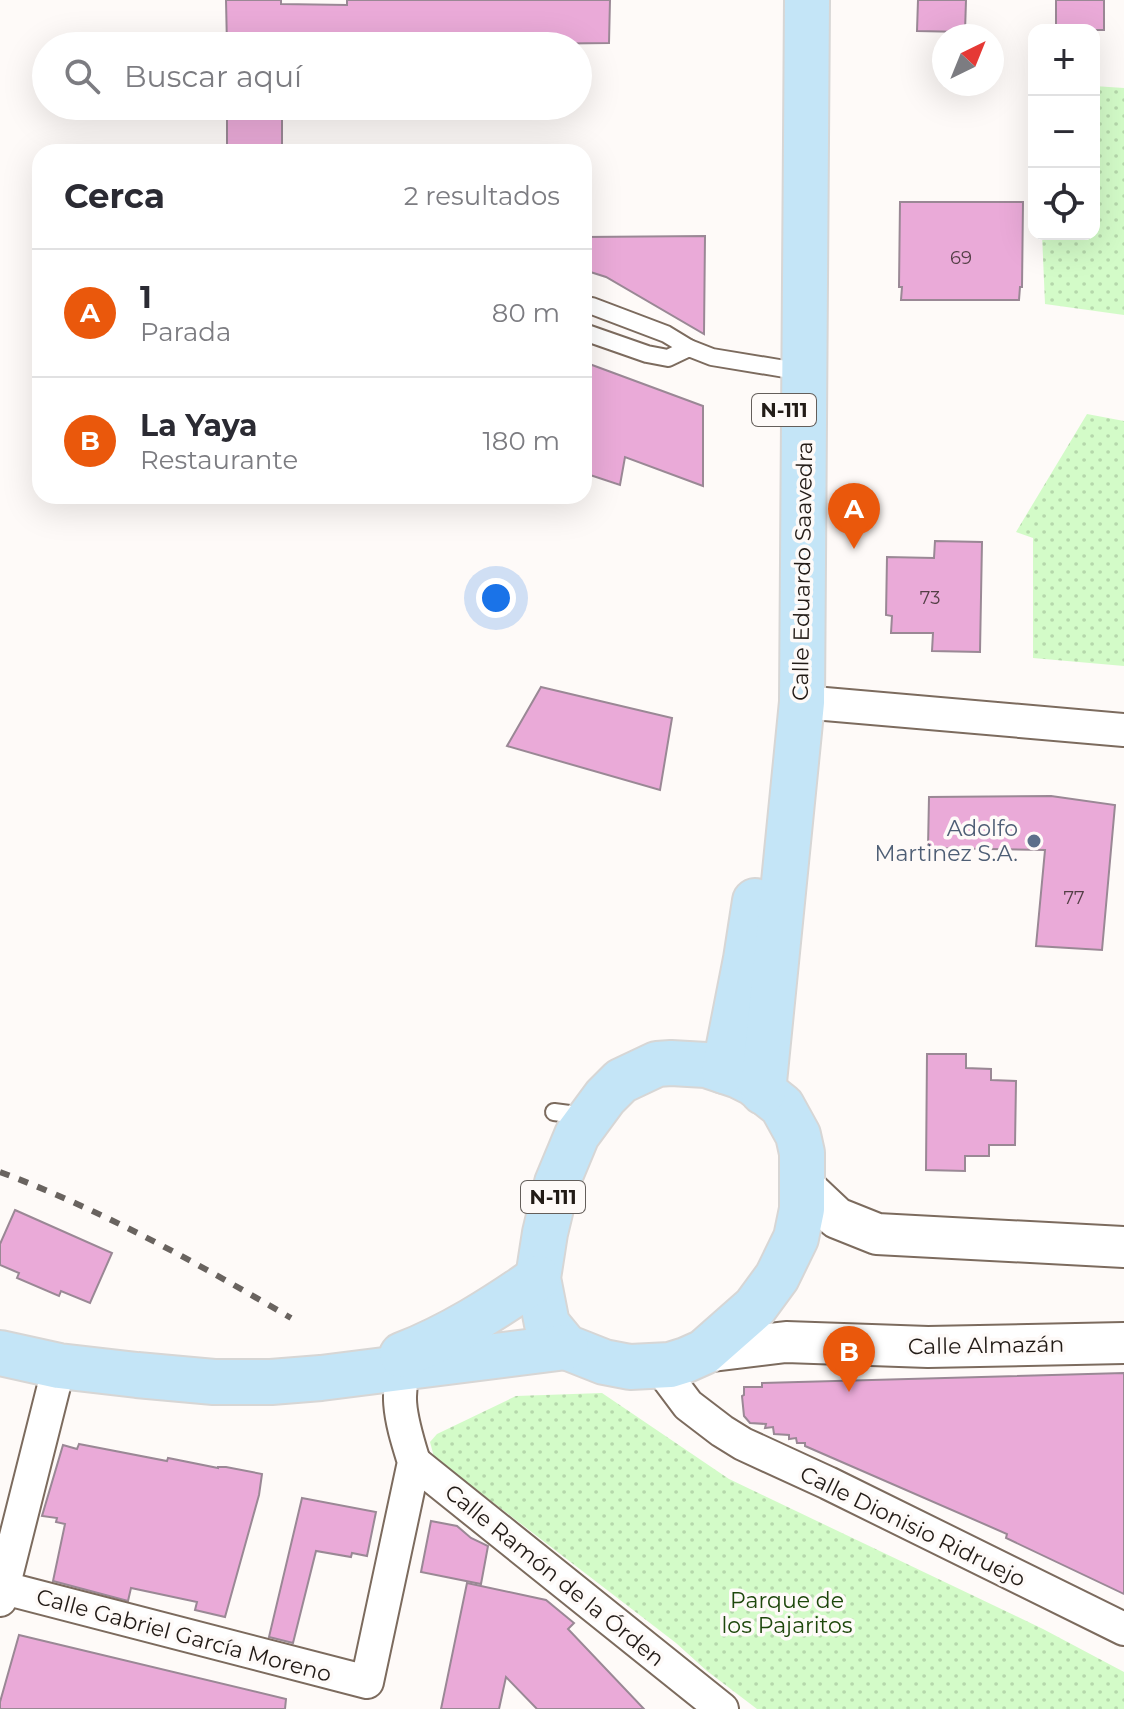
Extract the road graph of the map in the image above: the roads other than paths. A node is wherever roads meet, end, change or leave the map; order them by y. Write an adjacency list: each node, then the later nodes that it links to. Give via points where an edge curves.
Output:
1 (785, 0): 6 (main road, Calle Eduardo Saavedra / N-111)
2 (807, 0): 7 (main road, Calle Eduardo Saavedra)
3 (592, 306): 5 (lane)
4 (592, 335): 5 (lane, via 668,358)
5 (689, 348): 6 (lane)
6 (785, 369): 9 (main road, Calle Eduardo Saavedra / N-111, via 770,774)
7 (802, 702): 8 (street); 9 (main road, Calle Eduardo Saavedra)
8 (1124, 730)
9 (772, 879): 10 (main road, Calle Eduardo Saavedra, via 746,959); 11 (main road, Calle Eduardo Saavedra / N-111)
10 (724, 1071): 11 (main road, N-111); 14 (main road, N-111, via 706,1065 657,1064 621,1081 605,1097 584,1126 557,1183)
11 (763, 1092): 12 (main road, N-111, via 782,1106 798,1135)
12 (802, 1185): 13 (street, via 837,1218 877,1234); 18 (main road, N-111, via 796,1238 777,1277 755,1307)
13 (1124, 1247)
14 (538, 1278): 16 (main road, N-111, via 547,1324); 19 (main road)
15 (1124, 1343): 18 (street, Calle Almazán, via 928,1347 786,1342)
16 (566, 1347): 18 (main road, via 630,1367); 19 (main road)
17 (0, 1353): 20 (main road)
18 (681, 1359): 23 (street, Calle Dionisio Ridruejo, via 664,1373 688,1405 743,1444)
19 (408, 1360): 20 (main road, via 352,1375 271,1382 214,1382); 21 (street, via 399,1394)
20 (59, 1366): 22 (street)
21 (414, 1462): 22 (street, Calle Gabriel García Moreno, via 367,1682); 24 (street, Calle Ramón de la Órden)
22 (1, 1592)
23 (1124, 1629)
24 (704, 1699): 25 (street, Calle Ramón de la Órden)
25 (722, 1709)

